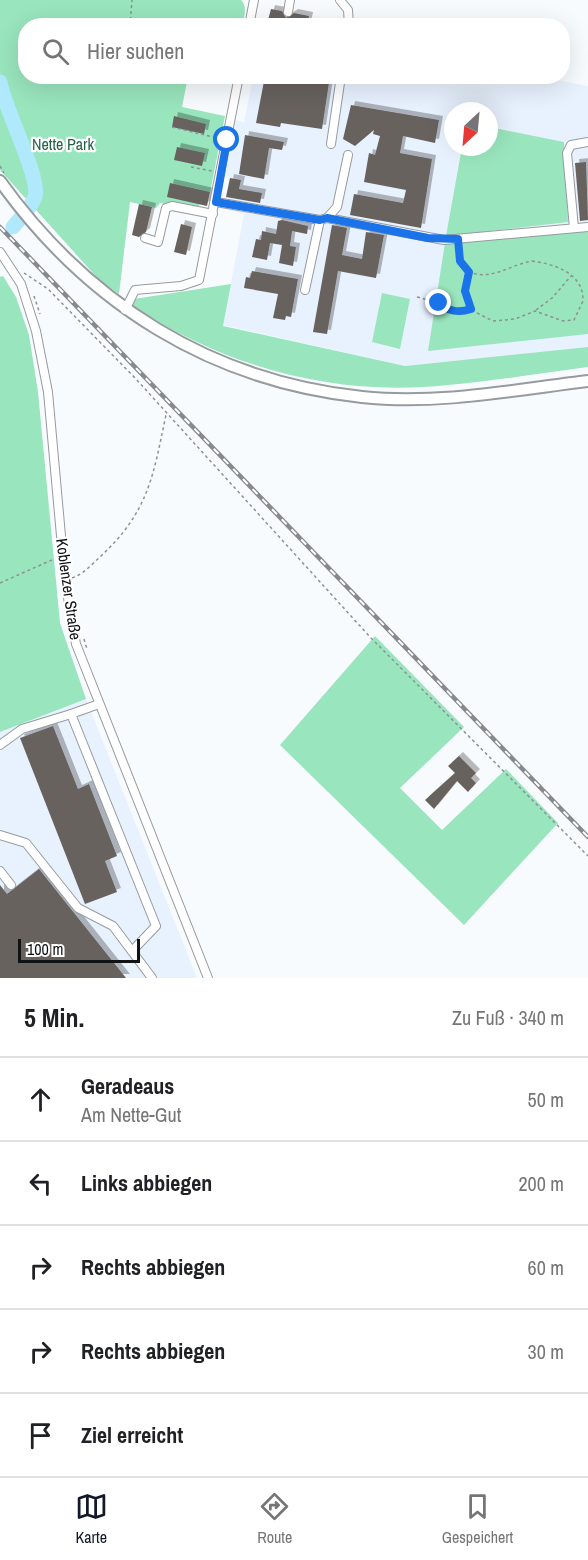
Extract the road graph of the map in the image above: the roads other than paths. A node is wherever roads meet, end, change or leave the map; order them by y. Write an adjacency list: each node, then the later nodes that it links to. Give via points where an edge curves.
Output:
1 (254, 0): 5 (street)
2 (290, 0): 4 (street)
3 (340, 0): 6 (street)
4 (288, 12)
5 (251, 18)
6 (348, 18)
7 (238, 84): 13 (street)
8 (341, 84): 10 (street)
9 (588, 142): 17 (street, via 571,145 567,153)
10 (331, 144)
11 (348, 155): 15 (street, via 337,207)
12 (0, 181): 21 (main road, via 69,263)
13 (216, 202): 14 (street); 15 (street)
14 (213, 214): 18 (street, via 166,207 158,242); 21 (street, via 199,280 181,286 135,290)
15 (324, 219): 17 (street, via 428,238 458,239); 20 (street)
16 (588, 227): 17 (street)
17 (574, 228)
18 (145, 238)
19 (2, 254): 23 (street, Koblenzer Straße, via 32,315 48,392 70,621)
20 (305, 290)
21 (125, 310): 22 (main road, via 171,340 229,365 296,386 363,397 442,398)
22 (588, 381)
23 (99, 704): 24 (street); 31 (street, Koblenzer Straße)
24 (71, 714): 25 (street, via 22,729); 29 (street, via 156,926)
25 (0, 745)
26 (0, 835): 29 (street, via 26,843 78,908 113,926)
27 (0, 871): 28 (street)
28 (11, 885)
29 (132, 951): 30 (street)
30 (152, 978)
31 (208, 978)

